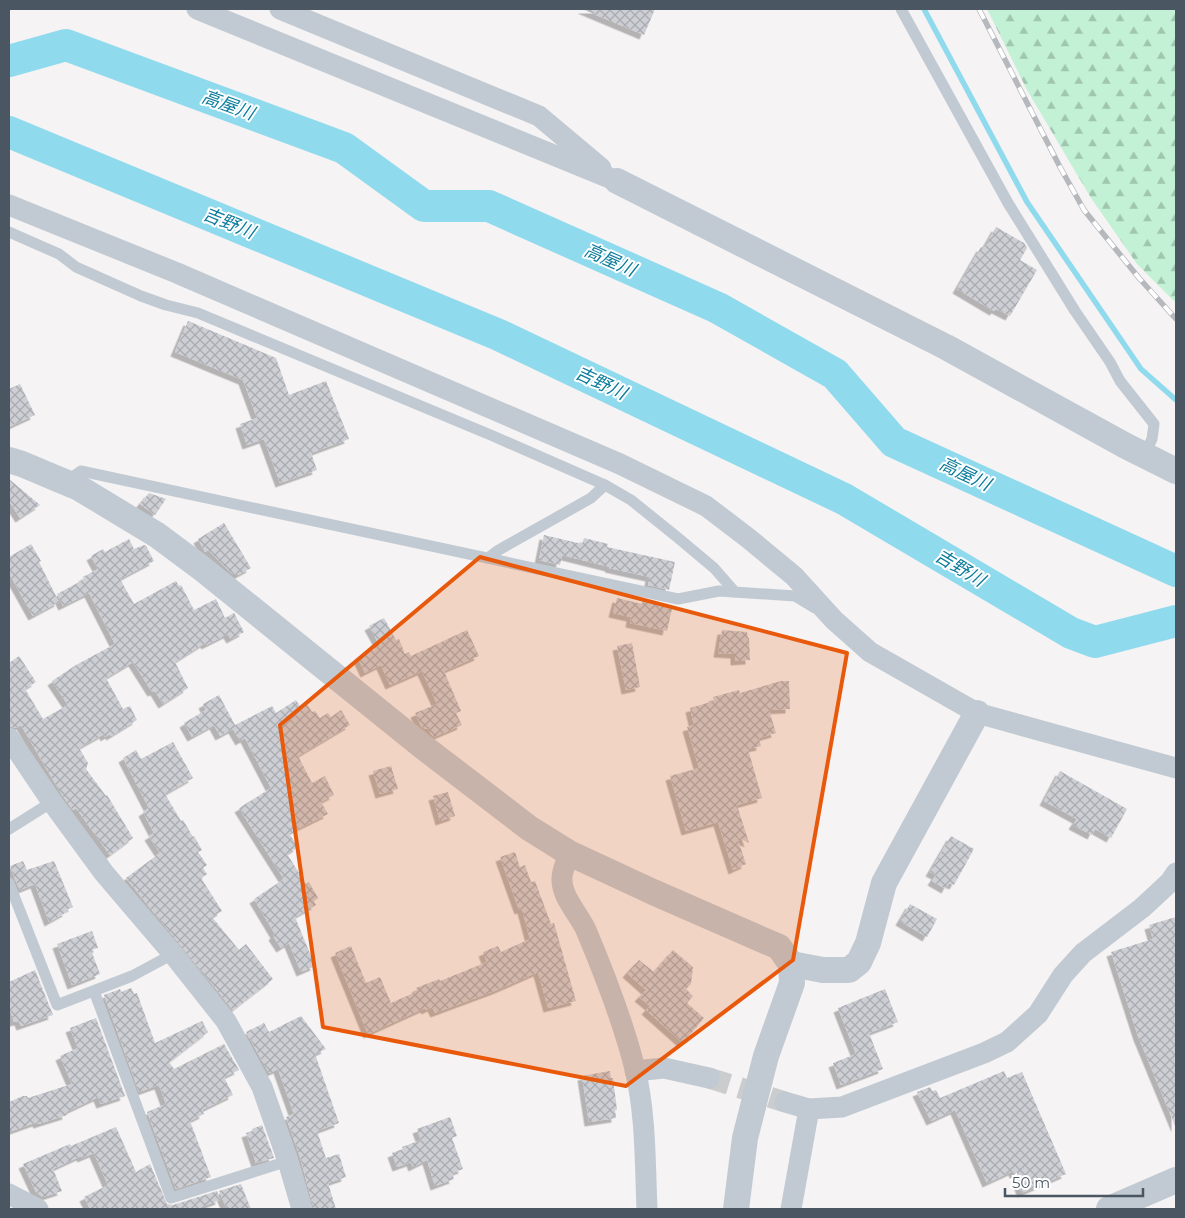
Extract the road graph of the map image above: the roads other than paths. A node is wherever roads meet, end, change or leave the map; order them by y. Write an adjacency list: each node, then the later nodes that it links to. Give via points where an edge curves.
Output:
1 (196, 9): 4 (street)
2 (280, 9): 4 (street, via 539,116)
3 (901, 9): 7 (lane, via 1008,203 1120,382 1154,424 1152,439)
4 (617, 181): 7 (street, via 946,346)
5 (9, 205): 14 (street, via 177,273 611,460 706,506 794,576)
6 (9, 232): 11 (lane, via 59,254 76,268 140,296 207,316)
7 (1144, 456): 9 (street)
8 (9, 460): 10 (street)
9 (1176, 471)
10 (66, 482): 12 (lane, via 81,471); 20 (street, via 157,535 474,787)
11 (605, 485): 12 (lane, via 591,498); 13 (lane, via 631,500 670,531 714,568)
12 (488, 558): 13 (lane, via 678,599 719,591)
13 (735, 592): 14 (lane, via 794,596)
14 (834, 620): 15 (street, via 870,652)
15 (977, 713): 17 (street); 24 (street, via 884,883 868,943 859,962 850,970 823,970)
16 (9, 738): 18 (street)
17 (1176, 768)
18 (52, 802): 19 (lane); 23 (street, via 104,873)
19 (9, 829)
20 (569, 853): 24 (street, via 779,947); 26 (street, via 562,878 564,892 584,925 604,973)
21 (1176, 874): 29 (street, via 1142,908 1083,953 1063,975 1038,1014 1007,1042 842,1107)
22 (9, 883): 25 (lane, via 57,1005)
23 (173, 954): 25 (lane, via 132,976); 30 (street, via 226,1021 262,1088)
24 (790, 964): 36 (street, via 792,983 766,1056 745,1138)
25 (94, 991): 30 (lane, via 172,1198)
26 (635, 1071): 27 (street, via 664,1068); 35 (street, via 644,1130)
27 (709, 1078)
28 (785, 1102): 29 (street)
29 (809, 1108): 37 (street)
30 (288, 1161): 34 (street)
31 (1176, 1180): 38 (street)
32 (9, 1194): 33 (street)
33 (38, 1209)
34 (302, 1209)
35 (647, 1209)
36 (736, 1209)
37 (791, 1209)
38 (1109, 1209)

